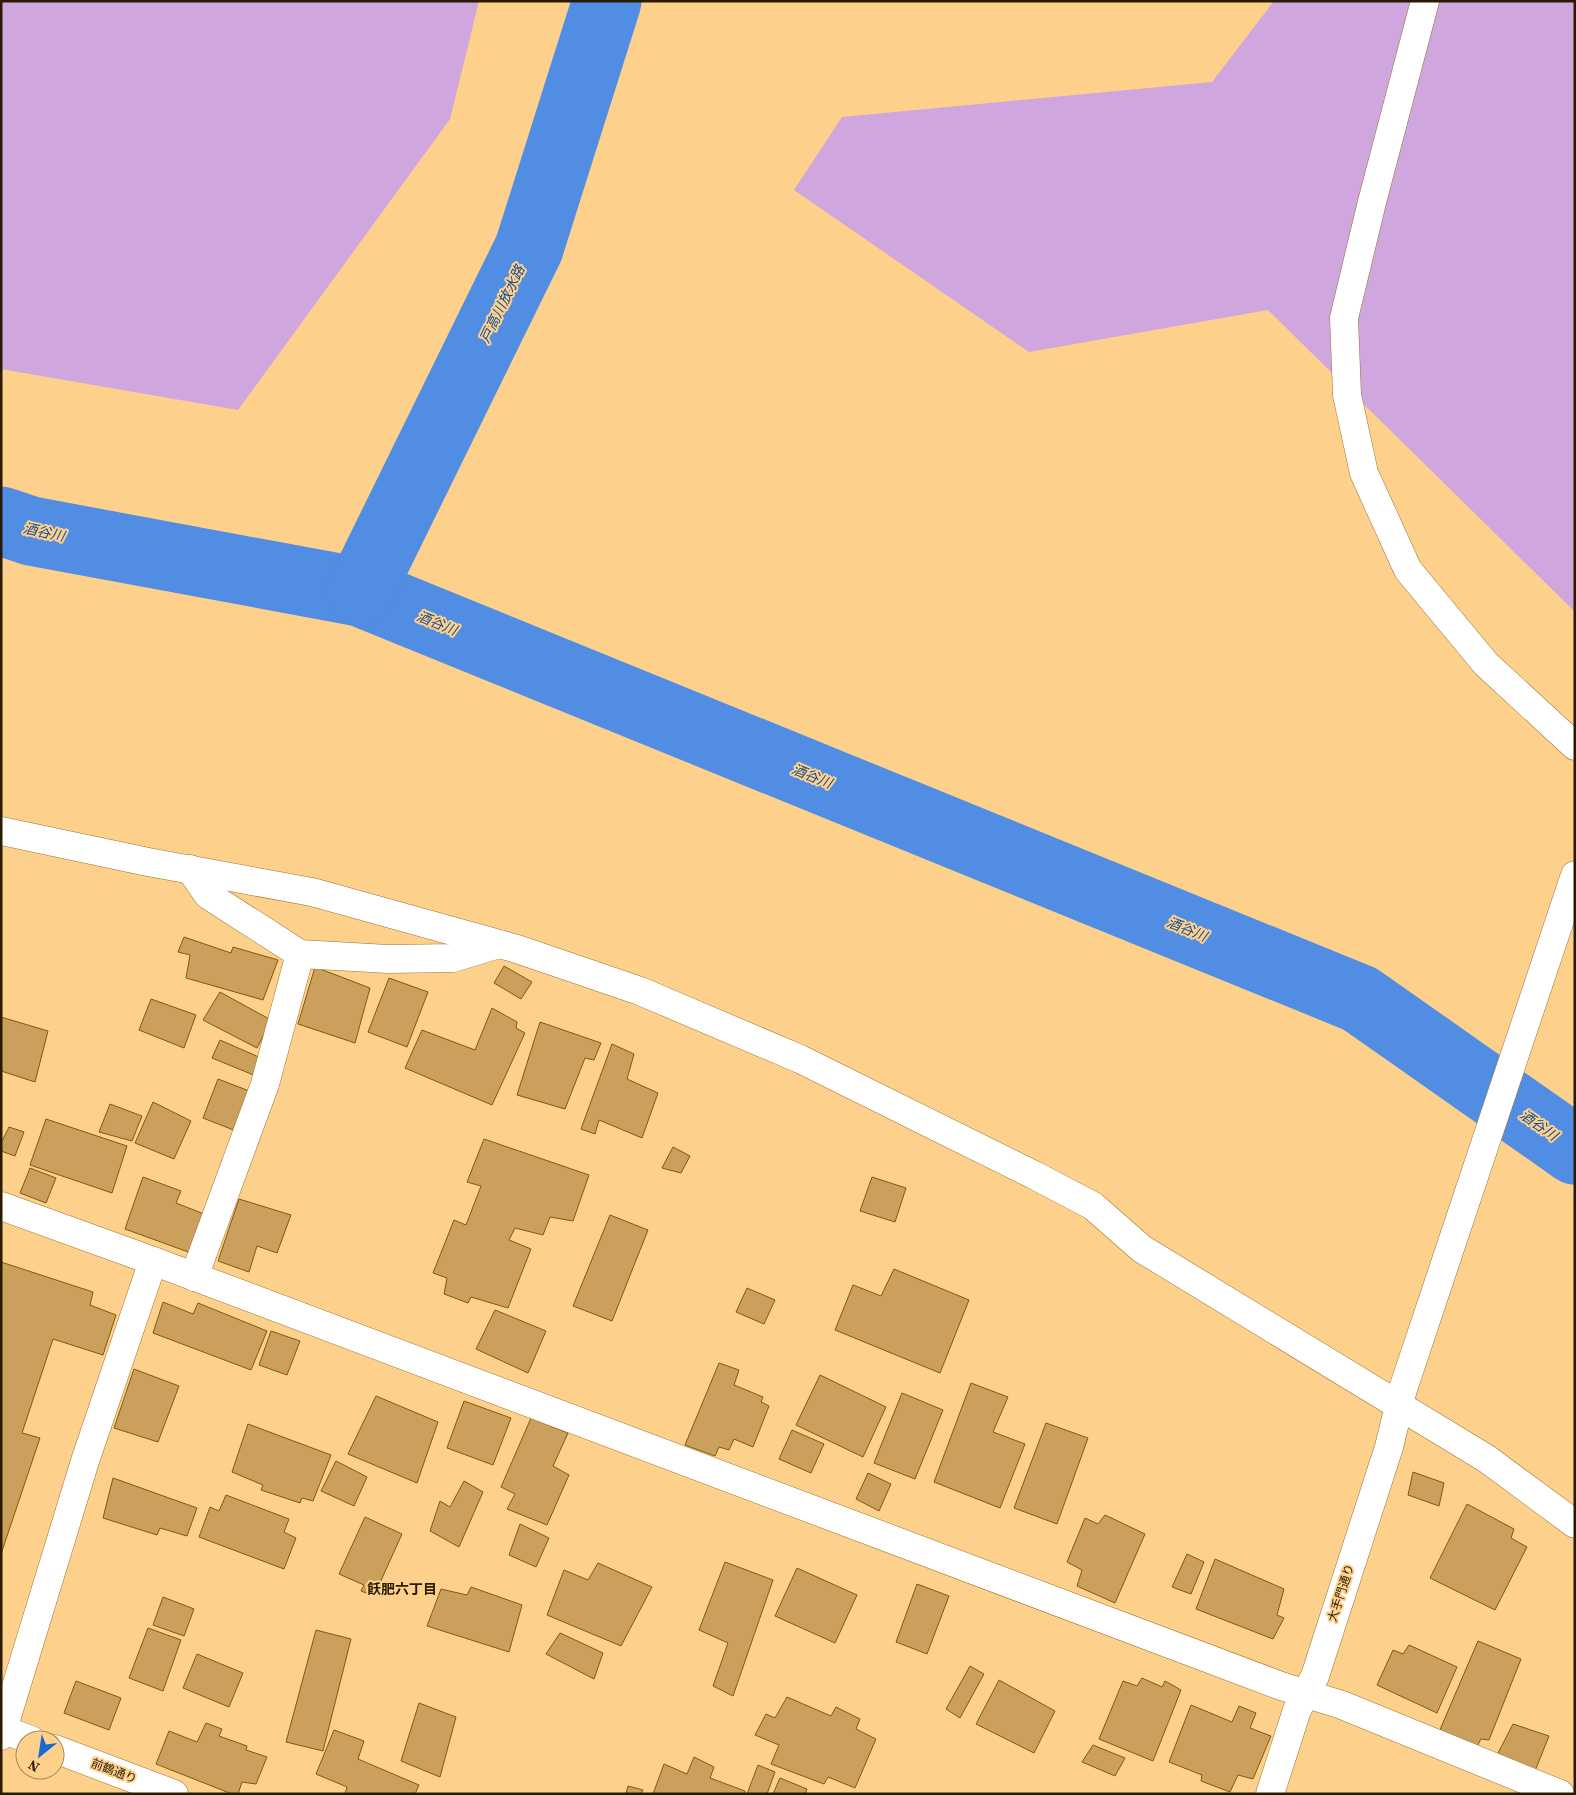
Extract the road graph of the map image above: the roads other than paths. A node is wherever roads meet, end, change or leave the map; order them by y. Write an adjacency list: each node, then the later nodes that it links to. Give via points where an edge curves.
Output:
1 (1425, 1): 2 (street, via 1344,318 1347,395 1364,473 1408,570 1486,664)
2 (1575, 746)
3 (1, 831): 4 (street)
4 (190, 869): 6 (street, via 312,892); 7 (street, via 208,895)
5 (1575, 875): 11 (street, 大手門通り)
6 (499, 944): 7 (street, via 453,958 388,959); 11 (street, via 640,991 800,1059 1034,1175 1093,1206 1142,1249)
7 (300, 954): 10 (street, via 265,1084)
8 (1, 1206): 9 (street)
9 (153, 1261): 10 (street); 14 (street, via 85,1461)
10 (194, 1277): 13 (street)
11 (1400, 1397): 12 (street); 13 (street, 大手門通り, via 1389,1447 1315,1676)
12 (1575, 1524)
13 (1306, 1693): 18 (street, 大手門通り, via 1297,1710); 19 (street)
14 (2, 1731): 15 (street)
15 (15, 1735)
16 (65, 1753): 17 (street, 前鶴通り)
17 (174, 1794)
18 (1270, 1794)
19 (1560, 1794)

